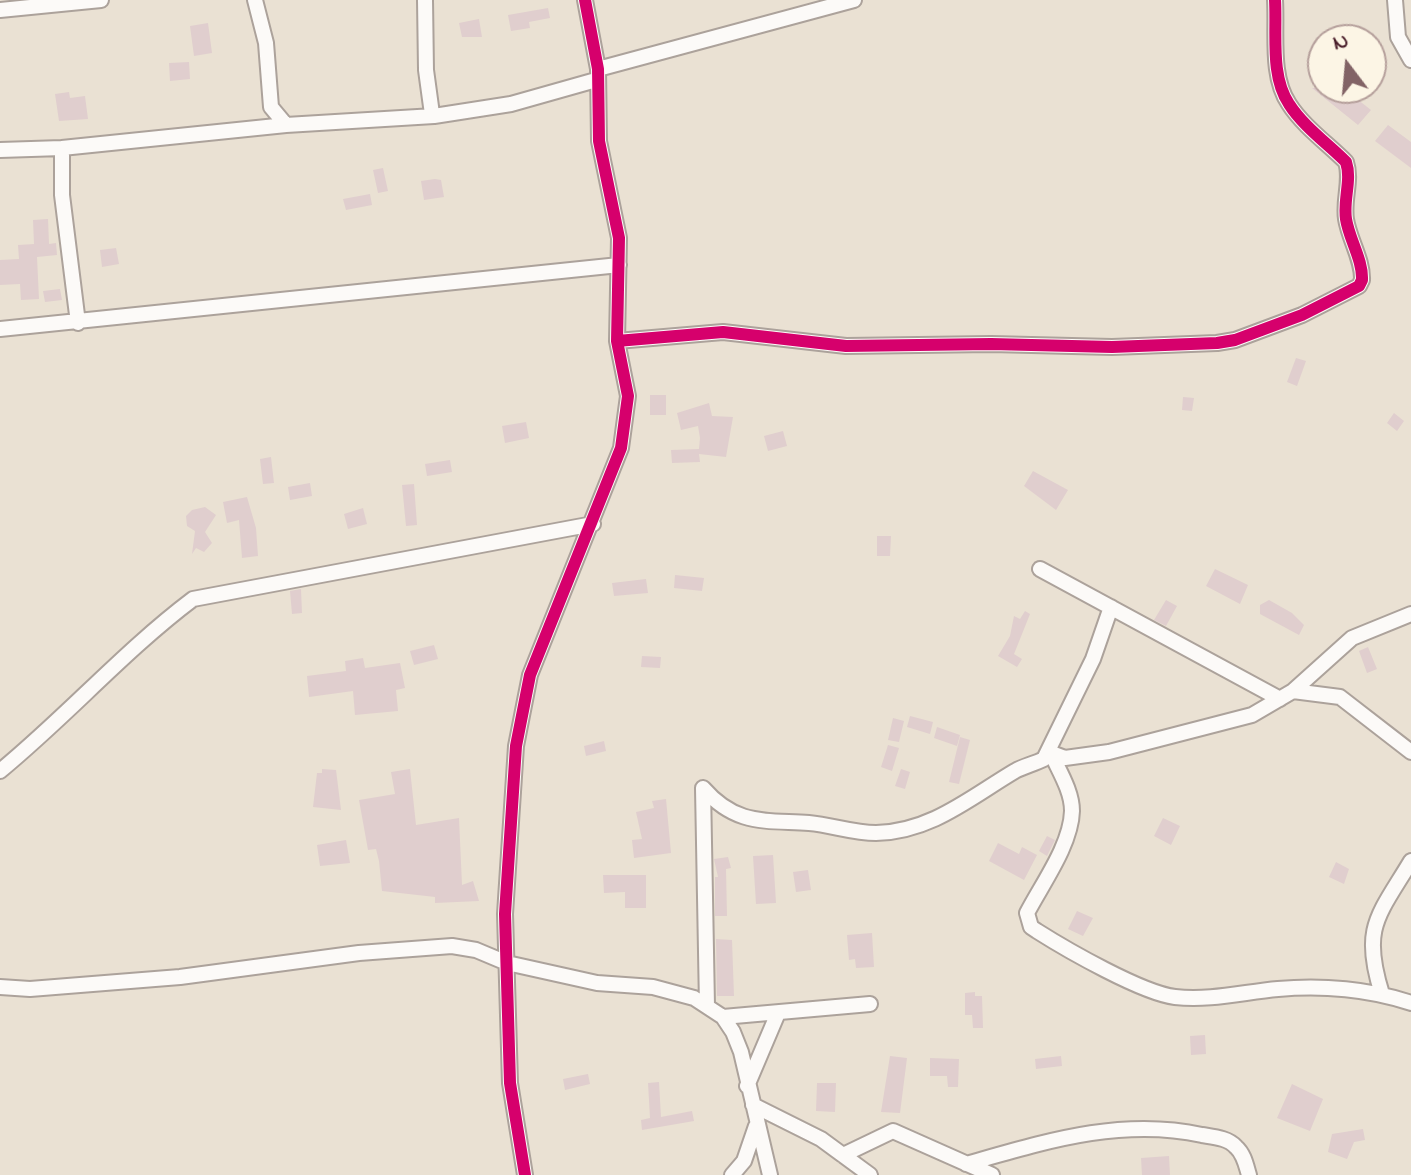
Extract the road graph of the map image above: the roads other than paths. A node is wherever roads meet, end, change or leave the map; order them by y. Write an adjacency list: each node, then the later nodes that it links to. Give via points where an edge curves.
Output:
1 (101, 0): 8 (street)
2 (255, 0): 13 (street, via 266,43 271,107)
3 (425, 0): 12 (street)
4 (585, 0): 11 (street)
5 (854, 0): 11 (street)
6 (1275, 0): 19 (street, via 1282,92 1346,162 1350,173 1346,218 1362,280 1334,299 1269,329 1217,343 846,346 723,332)
7 (1395, 0): 10 (street, via 1398,37)
8 (46, 4): 9 (street)
9 (0, 10)
10 (1411, 60)
11 (597, 74): 12 (street, via 511,104); 16 (street, via 599,141 619,238)
12 (432, 114): 13 (street)
13 (286, 125): 14 (street)
14 (62, 148): 15 (street); 17 (street, via 62,195)
15 (0, 150)
16 (619, 265): 17 (street); 19 (street)
17 (78, 323): 18 (street)
18 (0, 329)
19 (617, 341): 20 (street, via 628,396 621,448)
20 (593, 524): 27 (street, via 193,599 144,637); 29 (street, via 527,689 516,746 505,914)
21 (1040, 569): 22 (street)
22 (1111, 607): 24 (street); 26 (street)
23 (1411, 614): 24 (street, via 1352,638)
24 (1287, 695): 25 (street, via 1340,697); 26 (street, via 1252,715 1109,752 1065,758)
25 (1411, 752)
26 (1049, 753): 31 (street, via 1065,782 1072,811 1067,835 1027,913 1031,927 1151,990 1176,997 1240,997 1294,988); 34 (street, via 961,808 878,833 749,820 715,802 703,788)
27 (0, 771)
28 (1411, 861): 31 (street, via 1374,924 1372,956)
29 (507, 963): 30 (street, via 452,946 180,977); 34 (street, via 597,983 653,987); 42 (street, via 510,1083)
30 (0, 987)
31 (1382, 994): 32 (street)
32 (1411, 1003)
33 (870, 1004): 35 (street)
34 (707, 1006): 36 (street)
35 (778, 1013): 36 (street); 37 (street)
36 (723, 1017): 37 (street, via 741,1052)
37 (747, 1086): 38 (street)
38 (753, 1105): 39 (street); 40 (street)
39 (756, 1126): 43 (street, via 744,1161); 44 (street)
40 (843, 1155): 41 (street, via 893,1131); 45 (street)
41 (966, 1164): 46 (street); 47 (street, via 1062,1137 1173,1128 1227,1140 1242,1155)
42 (525, 1175)
43 (732, 1175)
44 (770, 1175)
45 (870, 1175)
46 (992, 1175)
47 (1249, 1175)

